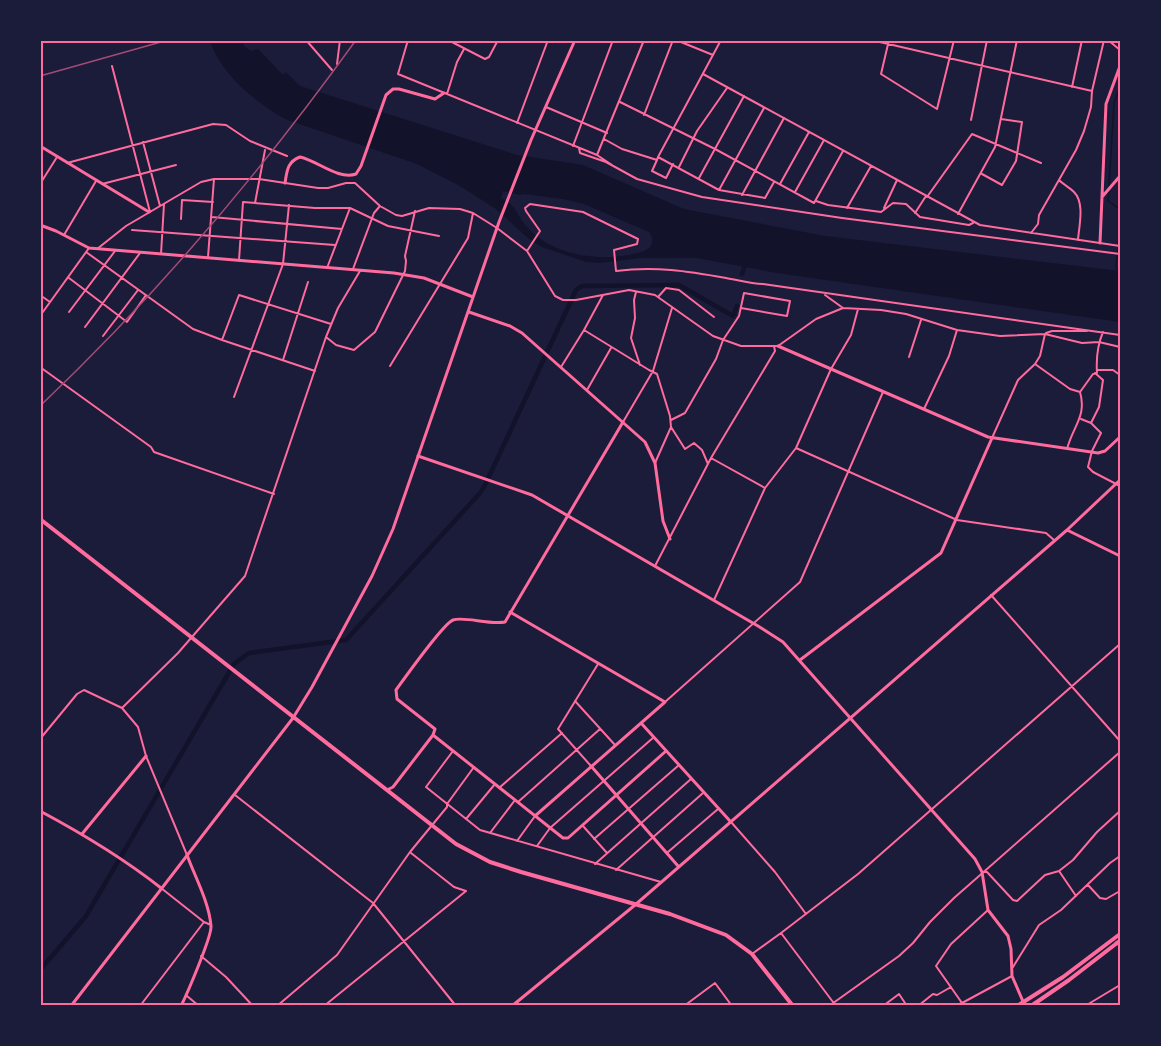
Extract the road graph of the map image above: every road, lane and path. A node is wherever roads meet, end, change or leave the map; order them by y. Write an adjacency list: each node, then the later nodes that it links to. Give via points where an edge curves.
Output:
1 (306, 40): 27 (street)
2 (340, 40): 23 (street)
3 (408, 40): 33 (street, via 398,74)
4 (448, 40): 19 (street)
5 (498, 40): 19 (street, via 485,59)
6 (548, 40): 42 (street)
7 (575, 40): 36 (street)
8 (613, 40): 43 (street)
9 (644, 40): 35 (street)
10 (675, 40): 21 (street); 38 (street)
11 (721, 40): 21 (street)
12 (871, 40): 18 (street)
13 (954, 40): 22 (street)
14 (987, 40): 25 (street)
15 (1017, 40): 28 (street)
16 (1082, 40): 31 (street)
17 (1106, 40): 20 (street); 32 (street)
18 (888, 42): 22 (street); 22 (street, via 881,74 937,109)
19 (464, 49): 33 (street)
20 (1120, 50)
21 (712, 55): 29 (street)
22 (950, 60): 25 (street)
23 (337, 64)
24 (112, 66): 53 (street)
25 (982, 66): 28 (street); 41 (street)
26 (1120, 66): 93 (street, via 1106,104)
27 (332, 70)
28 (1011, 72): 31 (street); 40 (street)
29 (703, 74): 30 (street); 44 (street)
30 (728, 87): 34 (street); 48 (street)
31 (1072, 87): 32 (street)
32 (1092, 91): 83 (street, via 1084,131)
33 (446, 94): 42 (street); 85 (street, via 435,99 393,89 385,98 356,174 343,175 300,157 290,163)
34 (744, 96): 37 (street); 58 (street)
35 (620, 102): 38 (street); 47 (street)
36 (546, 107): 43 (street); 45 (street)
37 (764, 107): 39 (street); 65 (street)
38 (644, 115): 44 (street)
39 (784, 118): 46 (street); 74 (street)
40 (1001, 119): 52 (street); 60 (street, via 1022,122)
41 (971, 120)
42 (518, 123): 45 (street)
43 (580, 123): 47 (street); 55 (street)
44 (673, 129): 48 (street); 64 (street)
45 (536, 130): 55 (street); 116 (street)
46 (809, 132): 50 (street); 88 (street)
47 (607, 133): 49 (street)
48 (693, 138): 58 (street); 72 (street)
49 (604, 139): 61 (street); 64 (street, via 622,149)
50 (824, 140): 59 (street); 90 (street)
51 (143, 142): 53 (street); 56 (street, via 213,124 226,125); 73 (street)
52 (996, 144): 60 (street); 76 (street); 92 (street, via 972,134)
53 (133, 145): 66 (street); 75 (street)
54 (40, 146): 62 (street)
55 (573, 146): 57 (street)
56 (266, 148): 63 (street); 78 (street)
57 (579, 148): 61 (street); 70 (street, via 580,153)
58 (715, 149): 65 (street); 80 (street)
59 (844, 151): 71 (street); 94 (street)
60 (1017, 153): 67 (street); 76 (street, via 1002,185)
61 (597, 154): 70 (street)
62 (57, 156): 66 (street); 86 (street)
63 (287, 156)
64 (658, 158): 68 (street); 68 (street, via 652,171 666,178)
65 (735, 160): 74 (street); 89 (street)
66 (68, 163): 81 (street)
67 (1041, 163)
68 (673, 164): 72 (street)
69 (176, 165): 73 (street)
70 (613, 166): 137 (street, via 636,179 675,191 748,205)
71 (871, 166): 82 (street); 102 (street)
72 (679, 168): 80 (street)
73 (150, 170): 75 (street); 99 (street)
74 (755, 171): 84 (street); 91 (street)
75 (140, 173): 87 (street); 105 (street)
76 (980, 173): 108 (street)
77 (1120, 177): 93 (street)
78 (259, 178): 79 (street); 85 (street); 96 (street)
79 (214, 179): 95 (street); 97 (street, via 201,182)
80 (699, 179): 89 (street)
81 (96, 180): 87 (street); 122 (street)
82 (897, 180): 92 (street); 103 (street)
83 (1059, 180): 121 (street); 126 (street, via 1081,204)
84 (775, 182): 88 (street); 91 (street, via 765,198)
85 (285, 183): 100 (street, via 318,189 355,183)
86 (40, 184)
87 (102, 184): 105 (street)
88 (780, 184): 90 (street)
89 (719, 190): 91 (street)
90 (795, 192): 94 (street)
91 (742, 195)
92 (926, 196): 107 (street); 108 (street)
93 (1101, 199): 128 (street)
94 (816, 201): 102 (street)
95 (213, 202): 109 (street); 110 (street, via 182,200)
96 (255, 203): 98 (street); 112 (street, via 243,202)
97 (164, 204): 99 (street); 120 (street)
98 (289, 205): 101 (street); 115 (street)
99 (160, 206): 105 (street)
100 (380, 206): 104 (street, via 402,216); 111 (street)
101 (350, 208): 111 (street); 117 (street)
102 (847, 208): 103 (street, via 881,212)
103 (884, 209): 107 (street, via 893,203 906,204)
104 (416, 211): 106 (street, via 443,208); 119 (street)
105 (149, 212): 131 (street)
106 (473, 213): 116 (street); 149 (street, via 468,238)
107 (915, 213): 113 (street, via 969,225)
108 (958, 214): 113 (street)
109 (212, 217): 112 (street); 123 (street)
110 (181, 219)
111 (372, 219): 119 (street); 143 (street)
112 (242, 221): 115 (street); 125 (street)
113 (974, 222): 121 (street)
114 (40, 225): 122 (street)
115 (287, 225): 117 (street); 127 (street)
116 (497, 228): 134 (street); 157 (street)
117 (342, 229): 129 (street)
118 (132, 230): 120 (street)
119 (411, 230): 124 (street); 145 (street)
120 (163, 232): 123 (street); 136 (street)
121 (1031, 233): 126 (street)
122 (64, 235): 132 (street)
123 (210, 236): 125 (street); 138 (street)
124 (439, 236)
125 (241, 239): 127 (street); 139 (street)
126 (1078, 240): 128 (street)
127 (285, 242): 129 (street); 140 (street)
128 (1100, 243): 130 (street)
129 (335, 245): 142 (street)
130 (1120, 246)
131 (97, 249): 132 (street); 133 (street)
132 (88, 250): 141 (street); 146 (street)
133 (115, 251): 135 (street); 141 (street)
134 (527, 251): 153 (street, via 540,231 526,211 530,204 583,212 638,239 634,245 614,250 616,271 664,268); 155 (street, via 555,296 566,301)
135 (140, 253): 136 (street); 147 (street)
136 (161, 254): 138 (street)
137 (1120, 255)
138 (208, 257): 139 (street)
139 (239, 260): 140 (street)
140 (283, 264): 142 (street); 161 (street)
141 (104, 265): 147 (street); 150 (street)
142 (327, 268): 143 (street)
143 (353, 271): 144 (street)
144 (360, 271): 145 (street); 173 (street)
145 (403, 274): 149 (street); 182 (street, via 375,332 354,350 336,345)
146 (69, 278): 150 (street); 159 (street)
147 (122, 278): 151 (street); 160 (street)
148 (308, 282): 168 (street)
149 (440, 284): 157 (street); 194 (street)
150 (85, 290): 160 (street); 166 (street)
151 (138, 290): 156 (street); 170 (street)
152 (636, 291): 155 (street); 158 (street); 192 (street, via 631,338)
153 (823, 294): 164 (street); 177 (street)
154 (40, 295): 159 (street)
155 (603, 295): 175 (street)
156 (146, 296): 170 (street, via 127,322); 183 (street, via 193,329)
157 (473, 297): 167 (street)
158 (658, 297): 162 (street); 171 (street, via 666,288 679,290)
159 (51, 302): 169 (street)
160 (103, 303): 170 (street); 174 (street)
161 (268, 304): 168 (street); 183 (street, via 239,295); 189 (street)
162 (672, 308): 184 (street); 199 (street)
163 (741, 308): 163 (street, via 744,293 790,301 787,316); 184 (street)
164 (843, 308): 165 (street); 186 (street, via 816,319)
165 (858, 309): 172 (street, via 890,311); 197 (street, via 850,335)
166 (69, 312)
167 (469, 312): 196 (street, via 522,333); 217 (street)
168 (297, 314): 173 (street); 191 (street)
169 (41, 315)
170 (119, 315): 181 (street)
171 (714, 316)
172 (921, 320): 176 (street); 190 (street)
173 (331, 324): 182 (street)
174 (85, 327)
175 (584, 330): 187 (street); 196 (street)
176 (957, 330): 179 (street, via 1000,336); 206 (street)
177 (1090, 331): 178 (street); 179 (street)
178 (1103, 332): 180 (street); 185 (street)
179 (1045, 334): 185 (street, via 1082,343); 193 (street)
180 (1120, 335)
181 (103, 336)
182 (326, 337): 198 (street)
183 (222, 340): 189 (street)
184 (723, 340): 186 (street, via 741,346); 208 (street, via 685,413)
185 (1099, 342): 188 (street); 200 (street)
186 (776, 346): 197 (street); 218 (street)
187 (612, 347): 192 (street); 202 (street)
188 (1120, 347)
189 (252, 350): 191 (street); 205 (street)
190 (909, 357)
191 (282, 360): 198 (street)
192 (640, 364): 199 (street)
193 (1035, 364): 204 (street); 213 (street, via 1018,380)
194 (390, 366)
195 (40, 367): 225 (street, via 154,452)
196 (561, 367): 202 (street)
197 (831, 369): 203 (street); 214 (street)
198 (315, 371): 225 (street)
199 (653, 371): 208 (street); 209 (street)
200 (1096, 372): 201 (street, via 1113,370); 204 (street); 210 (street, via 1103,380 1099,407)
201 (1120, 375)
202 (587, 390): 209 (street)
203 (884, 392): 206 (street); 221 (street)
204 (1080, 392): 207 (street)
205 (234, 397)
206 (924, 409): 213 (street)
207 (1081, 419): 210 (street); 215 (street)
208 (671, 420): 211 (street)
209 (623, 422): 219 (street, via 645,442); 226 (street)
210 (1091, 423): 216 (street, via 1101,433)
211 (672, 427): 219 (street); 220 (street, via 686,449 694,443 702,450)
212 (1120, 437): 216 (street, via 1105,451)
213 (992, 438): 215 (street); 228 (street)
214 (796, 448): 221 (street); 224 (street)
215 (1067, 449): 216 (street)
216 (1091, 453): 223 (street, via 1088,467)
217 (418, 456): 226 (street, via 532,495); 246 (street, via 372,576)
218 (711, 458): 220 (street); 224 (street)
219 (655, 463): 230 (street, via 663,521)
220 (708, 464): 230 (street)
221 (848, 471): 228 (street); 237 (street, via 800,582)
222 (1120, 480): 223 (street)
223 (1118, 485): 229 (street)
224 (765, 489): 235 (street)
225 (274, 494): 238 (street, via 245,576)
226 (569, 515): 233 (street); 236 (street)
227 (40, 519): 238 (main road)
228 (957, 520): 231 (street, via 1046,533); 240 (street, via 941,553)
229 (1067, 530): 231 (street); 232 (street)
230 (670, 539): 233 (street)
231 (1055, 540): 234 (street)
232 (1120, 556)
233 (655, 566): 235 (street)
234 (991, 595): 242 (street); 247 (street)
235 (714, 600): 237 (street)
236 (510, 612): 241 (street); 251 (street, via 505,621 496,624 454,620 448,624 396,690 397,699 435,729)
237 (753, 623): 240 (street, via 783,642); 244 (street)
238 (192, 637): 245 (street); 246 (main road)
239 (1120, 644): 242 (street)
240 (800, 660): 247 (street)
241 (598, 664): 243 (street); 244 (street)
242 (1072, 686): 254 (street); 276 (street)
243 (575, 701): 249 (street); 250 (street, via 558,729)
244 (664, 702): 248 (street)
245 (122, 708): 253 (street, via 84,690); 260 (street, via 138,727)
246 (293, 718): 268 (main road); 270 (street)
247 (851, 718): 276 (street); 281 (street)
248 (641, 723): 252 (street); 255 (street)
249 (600, 729): 255 (street); 256 (street)
250 (562, 733): 256 (street); 267 (street)
251 (433, 735): 257 (street); 268 (street, via 393,787)
252 (654, 737): 258 (street); 265 (street)
253 (40, 739)
254 (1120, 741)
255 (615, 745): 262 (street)
256 (577, 750): 262 (street); 272 (street)
257 (453, 751): 263 (street); 273 (street, via 426,787)
258 (666, 751): 261 (street); 271 (street)
259 (1120, 753): 301 (street)
260 (146, 756): 287 (street); 295 (street)
261 (679, 765): 264 (street); 274 (street)
262 (591, 766): 265 (street); 279 (street)
263 (474, 767): 266 (street); 273 (street)
264 (691, 779): 269 (street); 282 (street)
265 (603, 781): 271 (street); 285 (street)
266 (495, 784): 267 (street); 280 (street)
267 (499, 788): 272 (street)
268 (386, 790): 284 (main road)
269 (703, 793): 275 (street); 288 (street)
270 (235, 795): 295 (street); 307 (street)
271 (616, 795): 274 (street); 283 (street)
272 (516, 801): 279 (street); 286 (street)
273 (447, 804): 280 (street); 284 (street)
274 (628, 809): 282 (street); 289 (street)
275 (718, 809): 281 (street); 294 (street)
276 (932, 810): 301 (street); 310 (street)
277 (40, 811): 287 (street)
278 (1120, 811): 300 (street)
279 (535, 816): 285 (street); 290 (street)
280 (466, 819): 286 (street)
281 (731, 822): 298 (street); 310 (street)
282 (640, 823): 288 (street); 293 (street)
283 (583, 825): 285 (street, via 568,838); 289 (street)
284 (432, 827): 292 (street); 308 (main road, via 490,862)
285 (550, 828): 291 (street)
286 (490, 833): 290 (street)
287 (82, 834): 304 (street)
288 (653, 837): 294 (street); 299 (street)
289 (594, 838): 293 (street)
290 (517, 841): 291 (street)
291 (537, 846): 297 (street)
292 (410, 852): 307 (street); 315 (street, via 454,887 466,891)
293 (607, 853): 297 (street)
294 (667, 853): 298 (street)
295 (187, 855): 304 (street); 312 (street)
296 (1120, 856): 303 (street)
297 (595, 864): 299 (street)
298 (678, 866): 302 (street)
299 (616, 870): 302 (street)
300 (1059, 871): 301 (street, via 1045,875 1017,901 987,872); 306 (street)
301 (982, 873): 309 (street); 326 (street, via 906,949)
302 (661, 882): 308 (street)
303 (1088, 885): 305 (street, via 1100,898); 306 (street)
304 (161, 888): 311 (street); 328 (street)
305 (1120, 891)
306 (1076, 896): 319 (street, via 1039,925)
307 (373, 903): 315 (street); 324 (street, via 337,955)
308 (635, 905): 317 (main road, via 705,926 726,935); 337 (street)
309 (988, 910): 319 (street, via 1008,936); 322 (street, via 951,944 936,966)
310 (806, 914): 313 (street)
311 (204, 922): 312 (street); 329 (street)
312 (211, 925): 318 (street, via 210,939)
313 (781, 933): 317 (street); 326 (street)
314 (1120, 934): 327 (main road)
315 (404, 941): 335 (street); 336 (street)
316 (1119, 942): 347 (main road)
317 (752, 954): 340 (main road)
318 (201, 956): 323 (street); 332 (street)
319 (1013, 967): 320 (street)
320 (1012, 976): 325 (street); 327 (street)
321 (1120, 985): 348 (street)
322 (951, 987): 325 (street); 344 (street)
323 (186, 995): 330 (street); 331 (street)
324 (285, 1000): 333 (street); 334 (street)
325 (962, 1003): 345 (street)
326 (835, 1004): 341 (street)
327 (1024, 1004): 346 (main road)
328 (71, 1005)
329 (140, 1005)
330 (180, 1005)
331 (199, 1005)
332 (253, 1005)
333 (278, 1005)
334 (289, 1005)
335 (324, 1005)
336 (456, 1005)
337 (512, 1005)
338 (684, 1005): 339 (street, via 715,982)
339 (732, 1005)
340 (793, 1005)
341 (829, 1005)
342 (883, 1005): 343 (street, via 898,994)
343 (907, 1005)
344 (918, 1005)
345 (954, 1005)
346 (1017, 1005)
347 (1030, 1005)
348 (1085, 1005)

